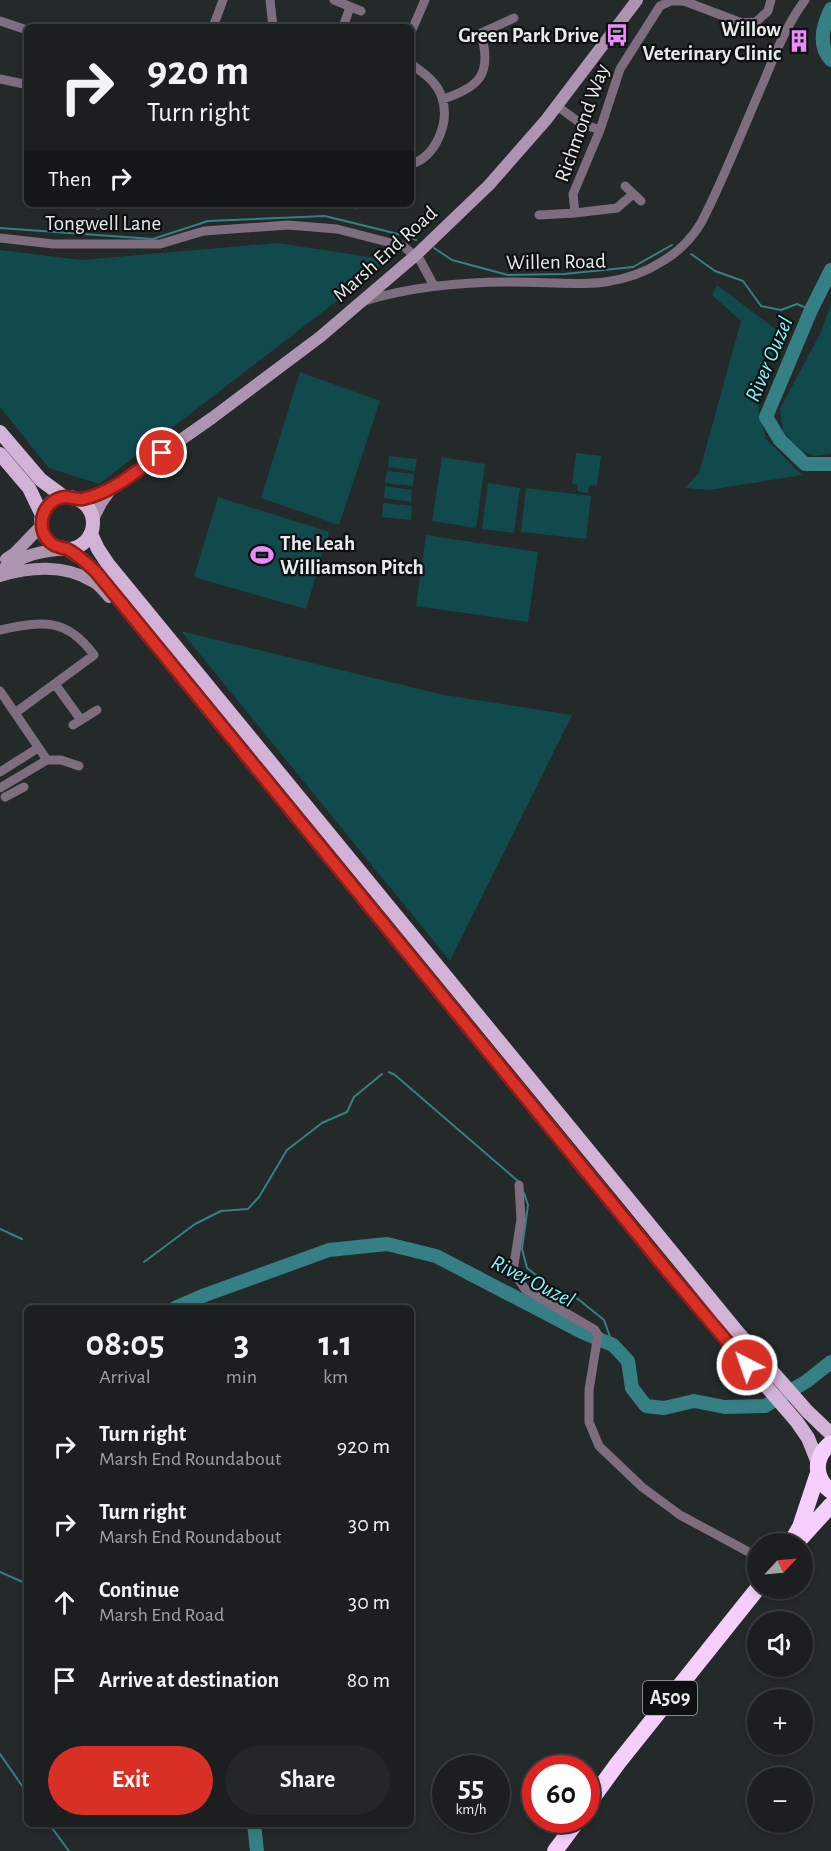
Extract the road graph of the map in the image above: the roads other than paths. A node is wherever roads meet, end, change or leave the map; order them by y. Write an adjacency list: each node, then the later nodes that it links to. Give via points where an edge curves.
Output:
1 (223, 0): 12 (street)
2 (270, 0): 13 (street)
3 (334, 0): 8 (street)
4 (425, 0): 15 (street)
5 (637, 0): 23 (street, Marsh End Road)
6 (771, 0): 24 (street, Richmond Way, via 768,11 756,22 742,23 684,1 660,6 620,69)
7 (805, 0): 33 (street, Willen Road, via 773,60 708,209 699,226 672,256 632,278 604,283)
8 (350, 7): 9 (street); 14 (street)
9 (361, 11)
10 (514, 18): 18 (street)
11 (0, 21): 17 (street)
12 (214, 24)
13 (273, 24)
14 (344, 24)
15 (414, 25)
16 (473, 27): 18 (street)
17 (24, 29)
18 (481, 33): 22 (street, via 485,69 477,84)
19 (414, 66): 22 (street, via 426,74)
20 (0, 79): 21 (street)
21 (24, 84)
22 (443, 99): 25 (street, via 444,122 435,146)
23 (557, 106): 24 (street, via 580,123); 32 (street, Marsh End Road, via 489,184)
24 (600, 130): 29 (street, Richmond Way, via 573,194)
25 (414, 163)
26 (625, 186): 27 (street)
27 (633, 194): 28 (street); 29 (street, Richmond Way, via 617,208)
28 (641, 201)
29 (575, 213): 30 (street, Richmond Way)
30 (539, 215)
31 (0, 238): 32 (street, Tongwell Lane, via 53,244 160,243 204,231 288,225 337,229 403,246)
32 (416, 255): 33 (street); 34 (street, Marsh End Road)
33 (434, 286): 34 (street, Willen Road)
34 (363, 302): 37 (street, Marsh End Road, via 212,418)
35 (0, 432): 38 (main road, via 40,480)
36 (0, 454): 41 (main road, via 29,488)
37 (112, 488): 39 (street, Marsh End Road); 40 (street, Marsh End Road)
38 (64, 497): 39 (main road); 41 (main road, via 51,503)
39 (80, 500): 40 (main road)
40 (93, 519): 42 (main road)
41 (42, 521): 43 (main road, via 47,539); 44 (street, via 15,553)
42 (91, 534): 43 (main road, via 81,545); 60 (main road, via 108,564)
43 (67, 549): 45 (street, via 20,558); 47 (main road, via 96,572)
44 (0, 563)
45 (0, 571)
46 (0, 576): 47 (street, via 46,568 77,573 94,582)
47 (141, 626): 60 (main road)
48 (0, 630): 49 (street, via 51,624 82,639 94,655)
49 (55, 684): 51 (street, via 77,722); 52 (street)
50 (0, 693): 52 (street)
51 (97, 710)
52 (15, 713): 53 (street)
53 (38, 748): 54 (street); 56 (street)
54 (47, 760): 55 (street); 58 (street)
55 (79, 766)
56 (0, 772)
57 (24, 787): 58 (street, via 14,793)
58 (4, 790)
59 (519, 1185): 68 (street, via 520,1219 513,1271 525,1289 598,1335 589,1422 599,1446 642,1487 680,1515)
60 (729, 1334): 61 (main road); 63 (main road, via 808,1438)
61 (831, 1434)
62 (831, 1443): 63 (highway, via 821,1452)
63 (818, 1468): 64 (highway, via 821,1481); 66 (highway)
64 (831, 1491)
65 (831, 1505): 67 (highway)
66 (796, 1533)
67 (806, 1533)
68 (747, 1551)
69 (749, 1599): 70 (highway, A509)
70 (600, 1788)
71 (568, 1833): 72 (highway)
72 (555, 1851)

